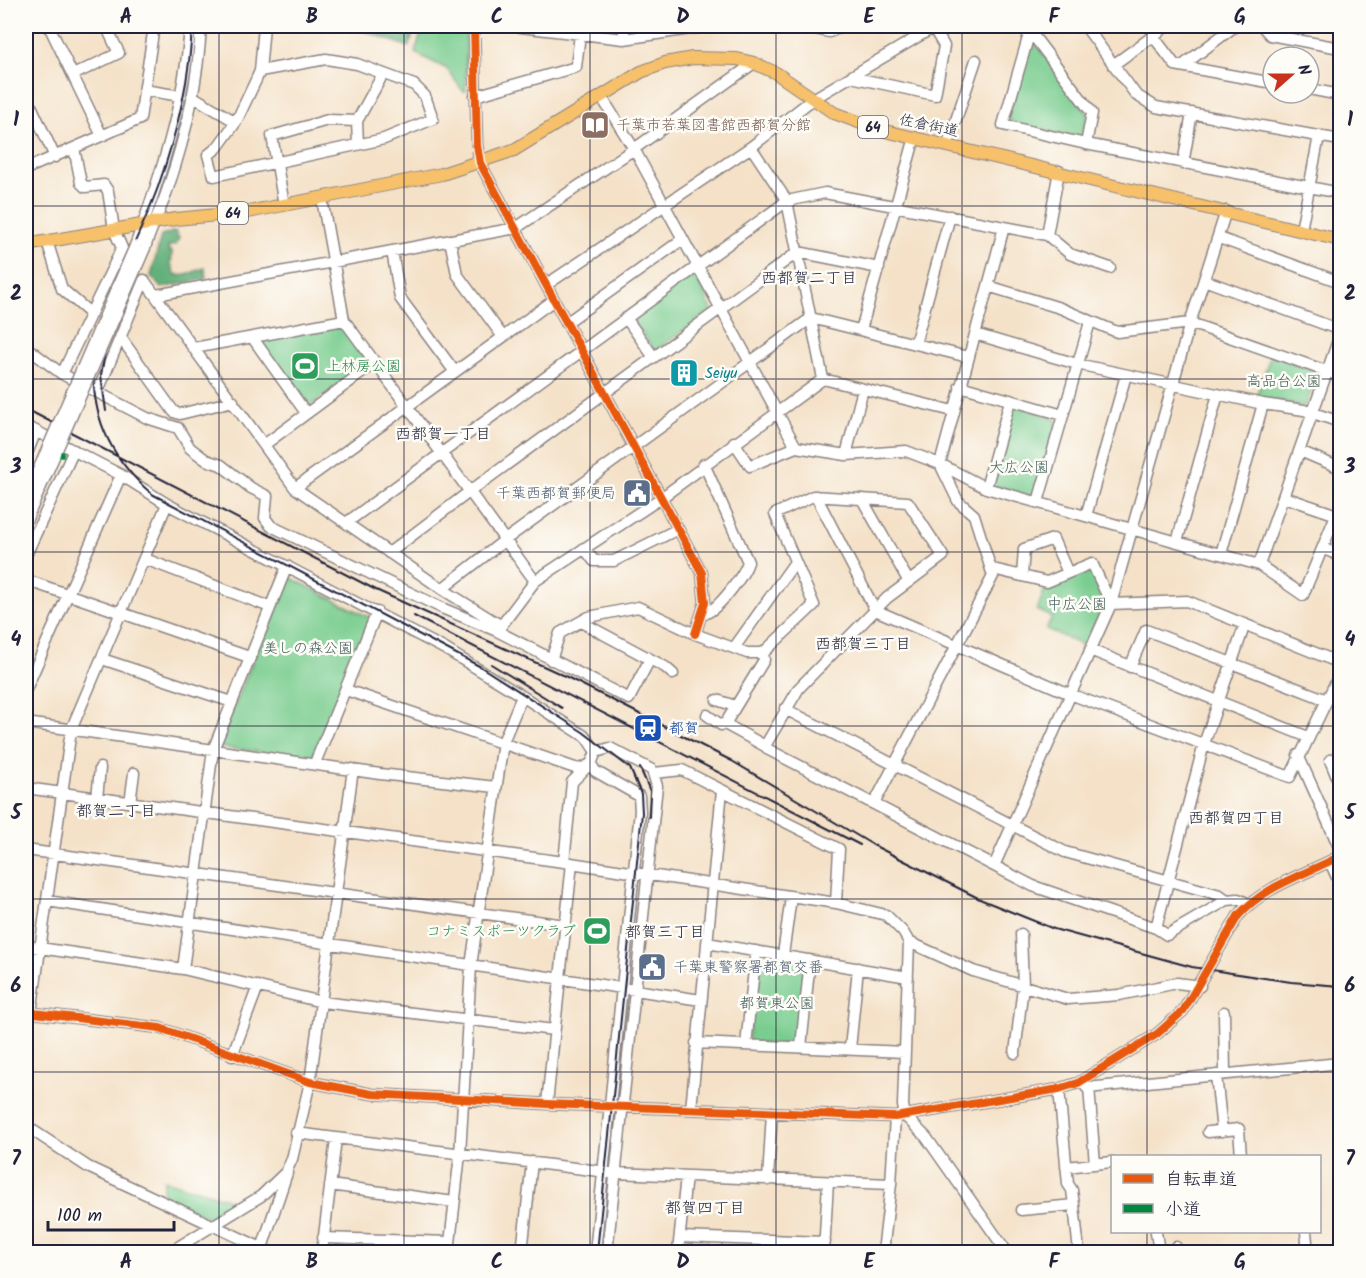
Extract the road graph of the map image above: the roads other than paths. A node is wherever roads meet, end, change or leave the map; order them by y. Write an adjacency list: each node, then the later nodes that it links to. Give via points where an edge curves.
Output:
1 (49, 26): 30 (street)
2 (106, 26): 30 (street, via 119,53)
3 (154, 26): 33 (street)
4 (190, 26): 37 (street)
5 (201, 26): 38 (street)
6 (264, 26): 28 (street)
7 (474, 26): 39 (street)
8 (512, 26): 20 (street)
9 (624, 26): 22 (street)
10 (704, 26): 11 (street); 22 (street)
11 (710, 26)
12 (801, 26): 13 (street, via 829,32)
13 (844, 26)
14 (935, 26): 31 (street); 31 (street, via 944,45 935,95)
15 (1167, 26): 21 (street)
16 (1235, 26): 27 (street)
17 (1262, 26): 23 (street, via 1270,35)
18 (1028, 28): 51 (street, via 1092,113); 51 (street, via 1003,125)
19 (1091, 28): 26 (street)
20 (580, 34): 22 (street); 39 (street, via 576,68)
21 (1153, 36): 26 (street); 27 (street, via 1175,65)
22 (624, 39)
23 (1341, 48)
24 (976, 60): 50 (street)
25 (754, 63): 40 (main road, 佐倉街道 / 64, via 719,57 665,63); 41 (main road, 佐倉街道 / 64); 54 (street)
26 (1113, 65): 42 (street, via 1145,101 1156,107)
27 (1182, 66): 32 (street)
28 (260, 71): 29 (street, via 333,59); 44 (street)
29 (383, 74): 43 (street); 49 (street, via 414,85 425,96 433,119 384,139)
30 (73, 75): 45 (street)
31 (851, 77): 41 (street)
32 (1261, 81)
33 (144, 90): 37 (street); 45 (street, via 140,119)
34 (1321, 91): 36 (street)
35 (26, 95): 55 (street)
36 (1341, 95)
37 (181, 96): 70 (street)
38 (192, 96): 44 (street); 70 (street, via 168,190)
39 (475, 96): 57 (street)
40 (601, 96): 54 (street); 57 (main road, 佐倉街道 / 64, via 514,150)
41 (813, 99): 47 (main road, 佐倉街道 / 64, via 853,121); 52 (street)
42 (1192, 113): 46 (street); 58 (street)
43 (357, 121): 49 (street); 56 (street, via 328,120 272,136)
44 (236, 122): 56 (street, via 208,155 214,176)
45 (102, 136): 53 (street)
46 (1319, 136): 48 (street); 61 (street)
47 (915, 137): 50 (main road, 佐倉街道 / 64); 67 (street)
48 (1341, 140)
49 (358, 144): 56 (street)
50 (948, 144): 60 (main road, 佐倉街道 / 64)
51 (1086, 144): 58 (street)
52 (751, 147): 64 (street); 65 (street)
53 (74, 148): 55 (street); 73 (street, via 81,183 85,187 104,185 108,191)
54 (634, 149): 65 (street); 72 (street)
55 (55, 157): 59 (street)
56 (275, 162): 66 (street)
57 (480, 163): 63 (main road, 佐倉街道 / 64); 72 (street)
58 (1183, 164): 61 (street)
59 (26, 169)
60 (1059, 171): 68 (main road, 佐倉街道 / 64); 75 (street)
61 (1310, 188): 62 (street); 74 (street)
62 (1341, 193)
63 (322, 199): 66 (main road, 64); 85 (street)
64 (787, 201): 67 (street, via 825,193); 84 (street); 86 (street)
65 (665, 205): 77 (street); 91 (street)
66 (284, 206): 70 (main road, 64)
67 (896, 207): 69 (street); 87 (street)
68 (1226, 212): 74 (main road, 佐倉街道 / 64); 76 (street)
69 (950, 216): 71 (street); 110 (street)
70 (148, 224): 73 (main road, 64); 82 (street)
71 (1004, 227): 75 (street); 92 (street)
72 (516, 228): 78 (street); 91 (street)
73 (114, 230): 80 (main road, 64); 96 (street, via 122,248)
74 (1300, 230): 79 (main road, 佐倉街道 / 64)
75 (1047, 235): 88 (street, via 1070,254)
76 (1219, 238): 89 (street); 90 (street)
77 (683, 239): 86 (street); 101 (street)
78 (450, 240): 83 (street); 108 (street, via 457,274)
79 (1341, 240)
80 (47, 241): 81 (main road, 64); 96 (street, via 62,290)
81 (26, 245)
82 (140, 247): 160 (street, bridge); 167 (street, bridge)
83 (392, 251): 85 (street); 120 (street, via 400,298)
84 (798, 252): 87 (street); 95 (street); 98 (street)
85 (334, 262): 93 (street); 99 (street)
86 (697, 266): 95 (street); 97 (street)
87 (879, 268): 103 (street)
88 (1110, 268)
89 (1204, 280): 102 (street); 104 (street)
90 (1341, 282)
91 (546, 285): 94 (street)
92 (988, 286): 100 (street, via 1060,308); 105 (street)
93 (156, 295): 109 (street, via 144,280); 112 (street)
94 (554, 300): 101 (street); 108 (street)
95 (719, 308): 114 (street); 117 (street)
96 (91, 314): 121 (street)
97 (626, 318): 113 (street); 114 (street)
98 (811, 318): 103 (street); 117 (street); 124 (street)
99 (344, 320): 107 (street); 116 (street)
100 (1090, 322): 102 (street, via 1118,332); 118 (street)
101 (566, 323): 113 (street)
102 (1190, 323): 119 (street); 125 (street)
103 (861, 330): 110 (street)
104 (1341, 330)
105 (975, 334): 115 (street); 118 (street)
106 (1341, 335): 119 (street)
107 (252, 337): 112 (street); 136 (street)
108 (503, 337): 120 (street)
109 (121, 338): 128 (street); 131 (street, via 174,412 180,414)
110 (915, 344): 115 (street)
111 (26, 347): 121 (street)
112 (194, 348): 131 (street)
113 (581, 351): 129 (street); 148 (street)
114 (653, 356): 129 (street)
115 (968, 357): 126 (street)
116 (375, 363): 134 (street); 136 (street)
117 (750, 363): 137 (street); 144 (street)
118 (1077, 364): 122 (street); 139 (street)
119 (1328, 371): 123 (street); 138 (street)
120 (455, 372): 134 (street)
121 (62, 374): 128 (street)
122 (1126, 375): 125 (street); 165 (street)
123 (1341, 376)
124 (823, 379): 127 (street); 137 (street)
125 (1175, 384): 130 (street); 170 (street)
126 (960, 386): 132 (street); 135 (street)
127 (863, 389): 135 (street); 149 (street)
128 (98, 391): 199 (street, via 147,418 178,428 190,448 267,496 265,518 271,526 444,609)
129 (604, 392): 144 (street); 157 (street)
130 (1218, 394): 133 (street); 172 (street)
131 (233, 401): 143 (street)
132 (1010, 401): 139 (street); 156 (street)
133 (1263, 404): 138 (street); 176 (street)
134 (407, 406): 148 (street); 155 (street)
135 (953, 411): 151 (street)
136 (306, 413): 143 (street)
137 (777, 413): 142 (street); 145 (street)
138 (1312, 413): 140 (street); 147 (street)
139 (1063, 415): 163 (street)
140 (1341, 422)
141 (31, 428): 146 (street); 150 (street)
142 (734, 442): 145 (street, via 750,466); 152 (street)
143 (264, 445): 155 (street)
144 (633, 447): 161 (street); 171 (street)
145 (796, 447): 149 (street)
146 (74, 450): 154 (street); 177 (street)
147 (1300, 451): 153 (street); 159 (street)
148 (441, 454): 157 (street); 168 (street)
149 (846, 455): 151 (street, via 906,451)
150 (26, 456)
151 (940, 464): 156 (street); 183 (street, via 958,501 975,515)
152 (704, 465): 161 (street); 196 (street, via 748,562 721,602)
153 (1341, 468)
154 (121, 475): 164 (street); 190 (street)
155 (295, 488): 168 (street)
156 (986, 488): 163 (street)
157 (469, 492): 171 (street); 175 (street)
158 (816, 496): 162 (street); 180 (street, via 775,514); 193 (street)
159 (1284, 497): 166 (street); 181 (street)
160 (26, 498)
161 (661, 498): 169 (street); 173 (street)
162 (862, 499): 188 (street); 188 (street, via 908,502 944,556)
163 (1038, 502): 165 (street)
164 (167, 504): 179 (street); 182 (street)
165 (1086, 516): 170 (street)
166 (1339, 516): 174 (street)
167 (26, 521)
168 (346, 523): 175 (street)
169 (678, 529): 173 (street, via 614,561 594,561); 196 (street, via 702,573)
170 (1133, 529): 172 (street); 191 (street)
171 (505, 540): 187 (street); 189 (street)
172 (1177, 542): 176 (street)
173 (584, 548): 187 (street)
174 (1323, 548): 178 (street); 181 (street, via 1304,595)
175 (389, 553): 189 (street)
176 (1221, 554): 181 (street)
177 (26, 555)
178 (1341, 556)
179 (145, 559): 192 (street); 195 (street)
180 (795, 562): 202 (street); 204 (street, via 814,604)
181 (1258, 565)
182 (287, 566): 192 (street); 194 (street)
183 (993, 569): 185 (street); 201 (street, via 993,576)
184 (1068, 573): 185 (street, via 1047,582); 185 (street, via 1053,539 1024,549); 191 (street, via 1092,563)
185 (1022, 576)
186 (26, 580): 190 (street)
187 (534, 581): 199 (street)
188 (909, 582): 193 (street)
189 (442, 590): 199 (street)
190 (69, 595): 195 (street); 214 (street)
191 (1111, 604): 198 (street, via 1187,601); 203 (street)
192 (270, 607): 205 (street)
193 (875, 609): 201 (street); 223 (street, via 799,688)
194 (377, 612): 215 (street); 217 (street)
195 (120, 613): 205 (street); 206 (street)
196 (703, 614): 200 (street)
197 (581, 622): 200 (street, via 638,607); 207 (street); 208 (street, via 560,633)
198 (1245, 624): 209 (street); 210 (street)
199 (499, 628): 208 (street)
200 (695, 634): 202 (street)
201 (957, 644): 216 (street); 238 (street)
202 (734, 648): 204 (street)
203 (1090, 651): 211 (street); 216 (street)
204 (763, 653): 222 (street, via 764,660)
205 (249, 657): 220 (street)
206 (102, 659): 220 (street); 227 (street)
207 (650, 659): 208 (street, via 628,699); 213 (street)
208 (551, 660)
209 (1341, 663)
210 (1232, 665): 211 (street, via 1146,630); 219 (street); 221 (street)
211 (1130, 667): 221 (street)
212 (1341, 673): 219 (street)
213 (673, 674)
214 (26, 689)
215 (346, 690): 229 (street); 236 (street)
216 (1070, 694): 230 (street); 254 (street)
217 (522, 696): 229 (street); 233 (street, via 586,737)
218 (717, 699): 222 (street)
219 (1327, 700): 228 (street)
220 (232, 702): 232 (street)
221 (1217, 702): 228 (street); 230 (street)
222 (735, 706): 226 (street)
223 (785, 709): 231 (street); 238 (street)
224 (707, 715): 226 (street)
225 (26, 723): 227 (street)
226 (725, 724): 231 (street)
227 (71, 730): 232 (street); 249 (street)
228 (1308, 737): 234 (street)
229 (502, 742): 237 (street, via 574,768); 246 (street)
230 (1204, 744): 243 (street); 266 (street)
231 (765, 746): 252 (street)
232 (213, 750): 236 (street); 253 (street)
233 (596, 752): 237 (street); 242 (street, via 610,748)
234 (1299, 755): 243 (street); 244 (street)
235 (1341, 757): 245 (street, via 1330,760)
236 (315, 763): 240 (street)
237 (591, 764): 262 (street, via 572,782); 265 (street, via 595,771 639,796)
238 (894, 764): 252 (street); 254 (street)
239 (100, 768): 250 (street)
240 (353, 769): 246 (street); 255 (street)
241 (134, 772): 251 (street)
242 (654, 773): 248 (street, via 682,770); 265 (street, via 656,798)
243 (1290, 777): 244 (street)
244 (1311, 784): 256 (street)
245 (1341, 785)
246 (496, 787): 258 (street)
247 (26, 788): 249 (street)
248 (722, 790): 268 (street); 273 (street, via 839,849)
249 (61, 793): 250 (street); 259 (street)
250 (97, 798): 251 (street)
251 (130, 802): 253 (street)
252 (874, 804): 263 (street)
253 (204, 813): 255 (street); 264 (street)
254 (1013, 825): 263 (street); 266 (street, via 1065,852)
255 (345, 833): 258 (street); 269 (street)
256 (1341, 849)
257 (26, 850): 259 (street)
258 (488, 853): 262 (street); 275 (street)
259 (52, 854): 264 (street); 272 (street)
260 (1341, 856): 261 (street)
261 (1330, 862): 267 (street); 274 (street, via 1270,889)
262 (568, 863): 265 (street); 277 (street)
263 (994, 866): 278 (street, via 1034,886)
264 (196, 874): 269 (street); 276 (street)
265 (640, 874): 268 (street); 296 (street)
266 (1169, 881): 271 (street); 278 (street)
267 (1341, 884)
268 (712, 885): 270 (street); 281 (street)
269 (337, 894): 275 (street); 283 (street)
270 (791, 897): 273 (street); 286 (street)
271 (1227, 900): 274 (street); 278 (street, via 1167,935)
272 (47, 901): 276 (street); 284 (street)
273 (836, 903): 280 (street, via 886,915)
274 (1249, 904): 295 (street, via 1238,916)
275 (478, 913): 277 (street); 288 (street)
276 (189, 921): 283 (street); 290 (street)
277 (565, 925): 292 (street)
278 (1156, 928)
279 (1021, 934): 294 (street)
280 (909, 942): 291 (street); 294 (street, via 973,971)
281 (707, 943): 285 (street); 297 (street)
282 (26, 946): 284 (street)
283 (330, 946): 288 (street); 298 (street)
284 (40, 948): 290 (street); 299 (street)
285 (756, 951): 286 (street); 304 (street)
286 (783, 955): 287 (street)
287 (810, 960): 289 (street); 305 (street)
288 (471, 966): 292 (street); 301 (street)
289 (858, 968): 291 (street); 306 (street)
290 (183, 969): 293 (street)
291 (908, 977): 307 (street)
292 (559, 979): 296 (street); 302 (street)
293 (258, 986): 298 (street); 309 (street)
294 (1023, 986): 295 (street, via 1081,1000 1177,983); 308 (street)
295 (1200, 986): 313 (street, via 1183,1011 1157,1034)
296 (628, 990): 297 (street); 317 (street); 318 (street)
297 (701, 1000): 303 (street)
298 (322, 1002): 301 (street); 312 (street)
299 (28, 1012): 309 (street, via 159,1028)
300 (1224, 1012): 311 (street)
301 (468, 1019): 302 (street); 315 (street)
302 (554, 1030): 316 (street)
303 (696, 1044): 304 (street); 319 (street)
304 (746, 1045): 305 (street)
305 (801, 1047): 306 (street)
306 (850, 1049): 307 (street)
307 (905, 1052): 321 (street)
308 (1015, 1053)
309 (232, 1056): 312 (street)
310 (1341, 1063): 311 (street)
311 (1221, 1075): 313 (street); 323 (street)
312 (310, 1082): 315 (street, via 372,1094); 325 (street)
313 (1085, 1084): 314 (street); 332 (street)
314 (1059, 1089): 321 (street); 333 (street)
315 (463, 1100): 316 (street); 327 (street)
316 (547, 1104): 317 (street)
317 (609, 1105): 318 (street); 334 (street)
318 (622, 1106): 319 (street); 335 (street)
319 (691, 1109): 320 (street)
320 (772, 1112): 321 (street); 337 (street)
321 (900, 1117): 339 (street); 360 (street, via 927,1137)
322 (26, 1126): 344 (street, via 88,1167)
323 (1222, 1131): 324 (street); 328 (street, via 1239,1129)
324 (1208, 1132)
325 (296, 1133): 326 (street); 329 (street)
326 (336, 1139): 327 (street); 340 (street)
327 (460, 1154): 330 (street); 341 (street)
328 (1241, 1155)
329 (292, 1159): 344 (street, via 286,1172 261,1196); 352 (street)
330 (532, 1162): 334 (street); 355 (street)
331 (1111, 1162): 332 (street)
332 (1095, 1164): 333 (street)
333 (1066, 1167): 342 (street)
334 (603, 1172): 335 (street); 356 (street)
335 (615, 1173): 336 (street); 357 (street)
336 (686, 1176): 337 (street); 347 (street)
337 (768, 1180): 338 (street)
338 (828, 1182): 339 (street); 350 (street)
339 (891, 1184): 359 (street)
340 (330, 1185): 341 (street); 348 (street)
341 (454, 1202): 349 (street)
342 (1074, 1205): 343 (street); 361 (street)
343 (1022, 1210)
344 (212, 1225): 351 (street); 352 (street)
345 (1156, 1233): 362 (street)
346 (1306, 1233): 363 (street)
347 (680, 1237): 350 (street); 358 (street)
348 (323, 1238): 349 (street); 354 (street)
349 (449, 1247)
350 (825, 1247)
351 (180, 1249): 353 (street)
352 (266, 1250)
353 (170, 1252)
354 (322, 1252)
355 (522, 1252)
356 (595, 1252)
357 (607, 1252)
358 (678, 1252)
359 (883, 1252)
360 (1007, 1252)
361 (1079, 1252)
362 (1159, 1252)
363 (1308, 1252)

